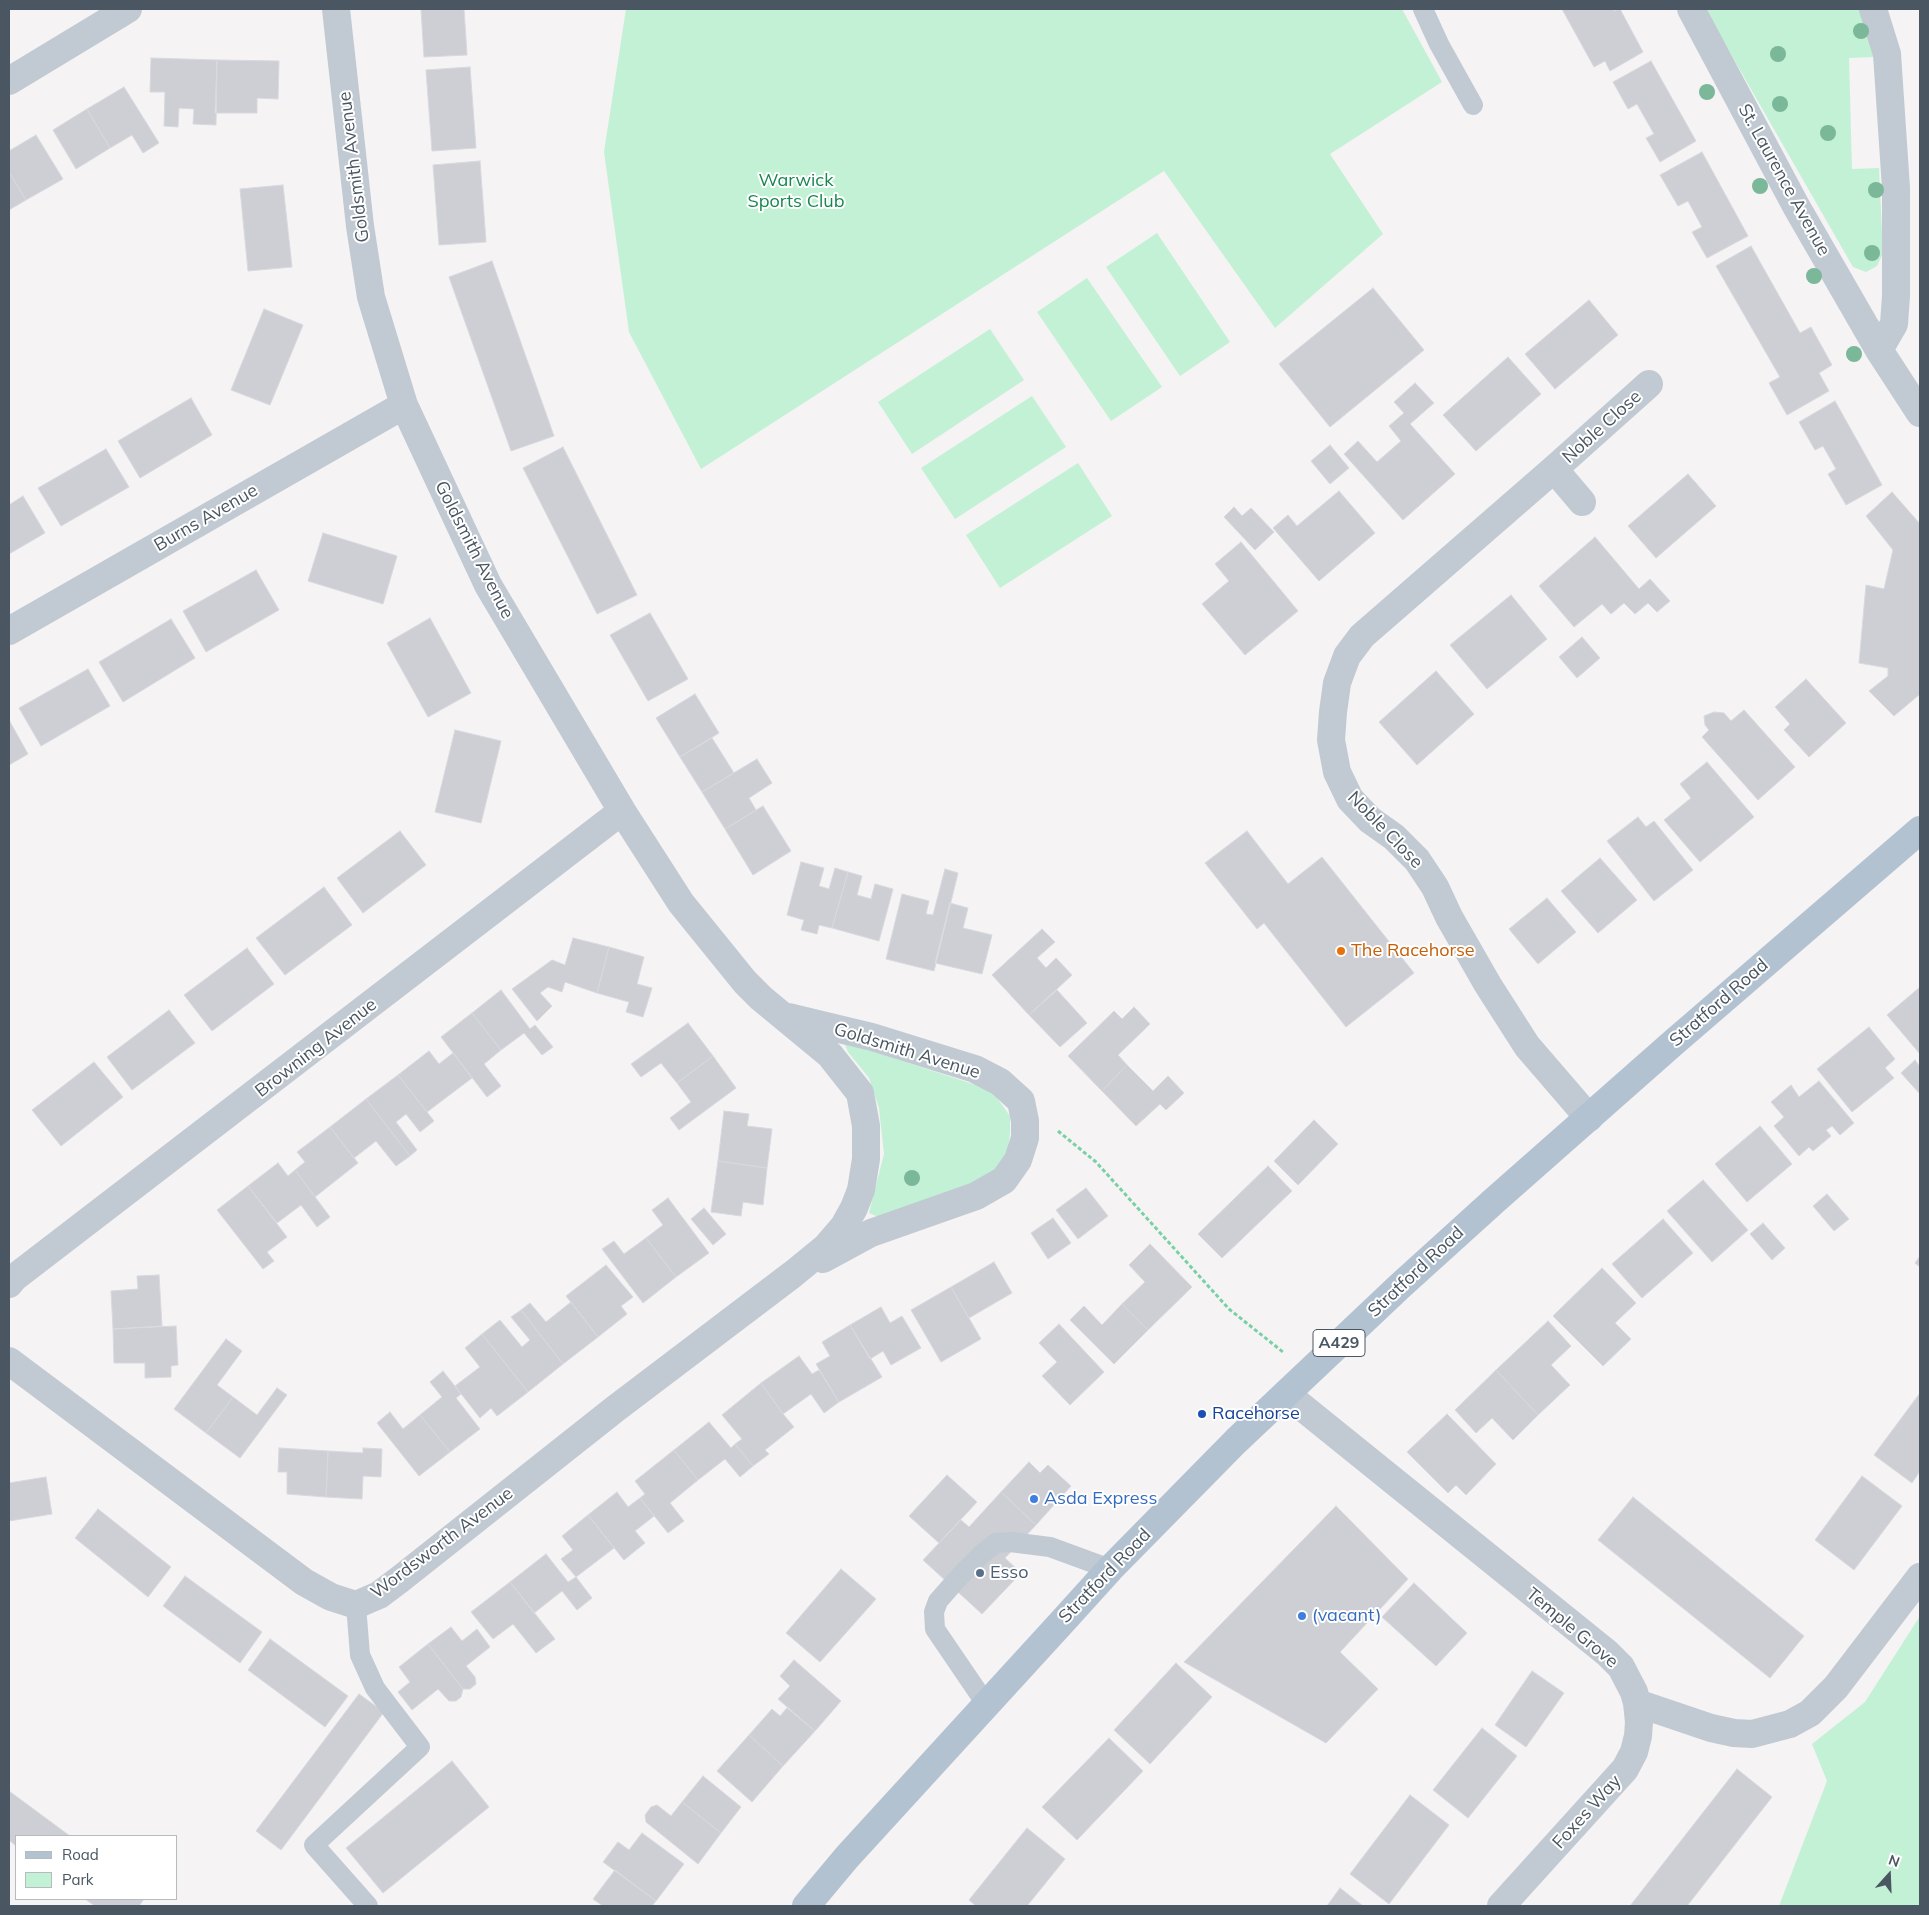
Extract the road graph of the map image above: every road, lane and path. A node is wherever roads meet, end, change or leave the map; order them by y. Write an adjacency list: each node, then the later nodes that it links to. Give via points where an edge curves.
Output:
1 (128, 9): 6 (street)
2 (336, 9): 10 (street, Goldsmith Avenue, via 371,297)
3 (1423, 9): 7 (lane)
4 (1691, 9): 8 (street, St. Laurence Avenue, via 1796,206)
5 (1873, 9): 8 (street, via 1887,54 1896,188 1894,324)
6 (9, 80)
7 (1473, 105)
8 (1879, 350): 11 (street, St. Laurence Avenue)
9 (1649, 384): 12 (street, Noble Close)
10 (404, 405): 14 (street, Burns Avenue); 15 (street, Goldsmith Avenue, via 488,585)
11 (1920, 413)
12 (1554, 469): 13 (street, Noble Close); 19 (street, Noble Close, via 1362,636 1347,656 1337,683 1331,740 1337,772 1350,799 1418,860 1488,985 1527,1046)
13 (1582, 502)
14 (9, 631)
15 (622, 811): 17 (street, Goldsmith Avenue, via 680,903 745,982); 22 (street, Browning Avenue)
16 (1920, 830): 19 (main road, Stratford Road / A429)
17 (785, 1016): 18 (street, Goldsmith Avenue, via 872,1037 975,1069 1000,1082); 20 (street, Goldsmith Avenue, via 830,1055 860,1093 866,1126)
18 (1021, 1101): 21 (street, Wordsworth Avenue, via 1025,1138 1018,1160 1004,1180 976,1196 871,1234); 24 (path, via 1096,1162 1229,1309)
19 (1589, 1118): 24 (main road, Stratford Road / A429)
20 (866, 1159): 21 (street, Wordsworth Avenue, via 861,1190 844,1226 826,1247)
21 (793, 1274): 28 (street, Wordsworth Avenue, via 399,1580 379,1595)
22 (9, 1284)
23 (9, 1361): 28 (street, Wordsworth Avenue, via 304,1582 331,1597)
24 (1309, 1372): 25 (main road, Stratford Road / A429)
25 (1286, 1394): 26 (main road, Stratford Road / A429); 29 (street, Temple Grove, via 1607,1653 1621,1667)
26 (1110, 1570): 30 (main road, Stratford Road / A429); 30 (lane, via 1050,1547 1010,1542 996,1543 960,1576 938,1602 934,1612 935,1629)
27 (1920, 1577): 29 (street, via 1836,1686 1810,1713 1790,1724 1752,1734 1734,1733)
28 (356, 1604): 31 (lane, via 360,1655 375,1688 420,1747 314,1845)
29 (1637, 1703): 33 (street, Foxes Way, via 1638,1736 1625,1770)
30 (986, 1704): 32 (main road, Stratford Road / A429)
31 (368, 1906)
32 (806, 1906)
33 (1501, 1906)

